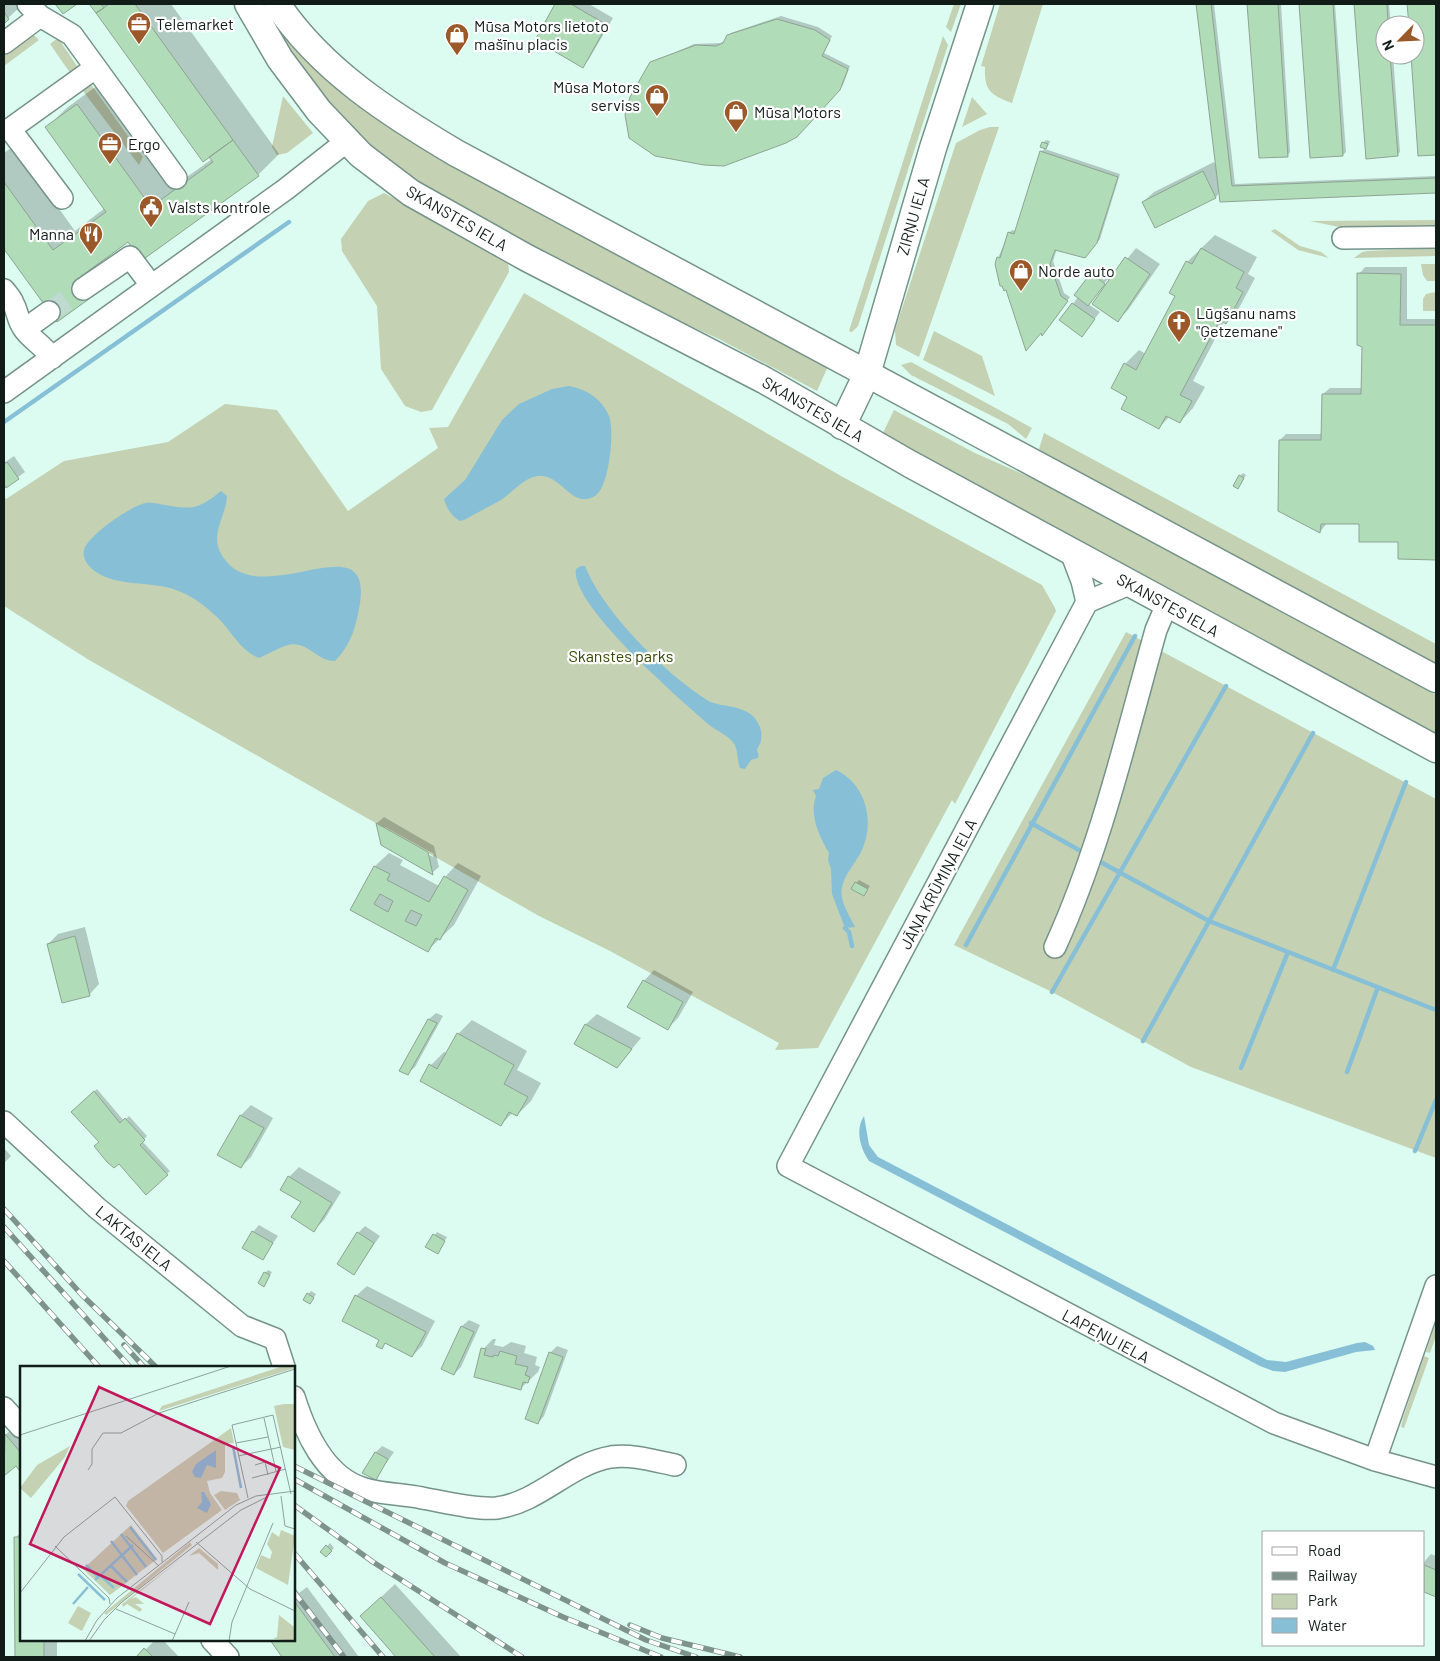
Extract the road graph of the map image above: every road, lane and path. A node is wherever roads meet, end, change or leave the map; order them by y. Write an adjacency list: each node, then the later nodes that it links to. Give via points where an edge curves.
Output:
1 (248, 4): 7 (main road, SKANSTES IELA, via 299,86)
2 (276, 4): 16 (main road, via 347,80 417,130)
3 (980, 4): 16 (main road, ZIRŅU IELA, via 930,157)
4 (34, 10): 5 (street); 6 (street, via 72,35)
5 (4, 43)
6 (95, 68): 8 (street); 9 (street, via 10,129)
7 (347, 141): 12 (street); 18 (main road, SKANSTES IELA, via 385,174 437,208 764,380)
8 (176, 178)
9 (62, 198)
10 (1436, 237): 11 (street)
11 (1342, 238)
12 (150, 286): 13 (street, via 130,257); 15 (street)
13 (82, 289)
14 (6, 294): 15 (street, via 25,330); 15 (street, via 42,317)
15 (47, 351): 17 (street)
16 (867, 374): 18 (main road, ZIRŅU IELA); 23 (main road)
17 (4, 392)
18 (842, 426): 19 (main road, SKANSTES IELA)
19 (1071, 552): 20 (main road, SKANSTES IELA); 21 (street)
20 (1129, 584): 21 (street); 22 (main road, SKANSTES IELA)
21 (1087, 602): 27 (street, JĀŅA KRŪMIŅA IELA)
22 (1167, 604): 24 (main road, SKANSTES IELA); 25 (street, via 1156,630 1096,842)
23 (1436, 679)
24 (1436, 749)
25 (1055, 947)
26 (4, 1122): 29 (street, LAKTAS IELA, via 97,1208 242,1326 275,1340)
27 (788, 1166): 33 (street, LAPEŅU IELA, via 1274,1423)
28 (1436, 1286): 33 (street)
29 (284, 1366)
30 (295, 1399): 34 (street, via 325,1463 343,1478 362,1488 454,1504 496,1508 526,1500 585,1465 612,1457 638,1457)
31 (4, 1408): 32 (street)
32 (20, 1426)
33 (1375, 1460): 35 (street, LAPEŅU IELA)
34 (675, 1465)
35 (1436, 1477)
36 (213, 1641): 37 (street)
37 (228, 1657)

